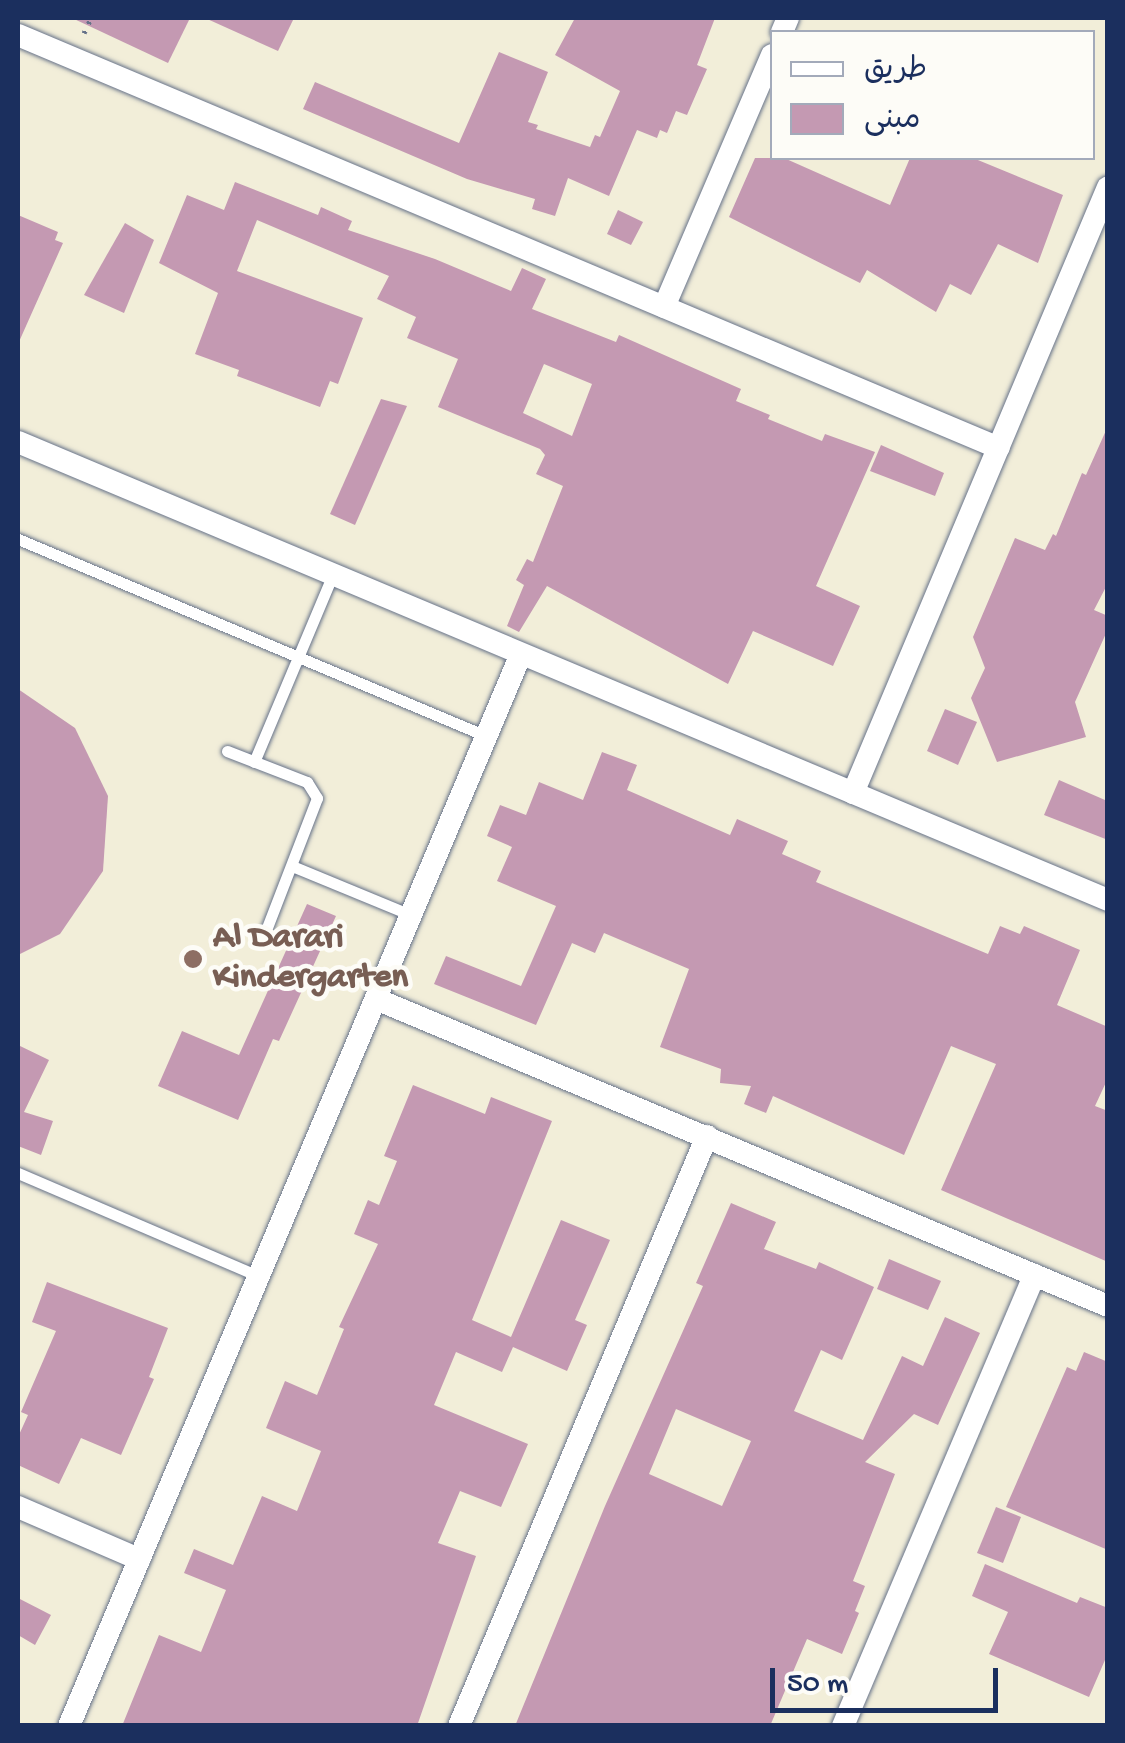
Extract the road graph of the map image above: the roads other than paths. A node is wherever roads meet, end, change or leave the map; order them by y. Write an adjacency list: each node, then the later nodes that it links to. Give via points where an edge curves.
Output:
1 (18, 34): 4 (street)
2 (770, 60): 4 (street)
3 (1108, 187): 6 (street)
4 (664, 307): 6 (street)
5 (18, 442): 8 (street)
6 (999, 448): 14 (street)
7 (18, 539): 10 (lane)
8 (333, 574): 9 (street); 10 (lane)
9 (522, 654): 11 (street); 14 (street)
10 (298, 657): 11 (lane); 13 (lane)
11 (486, 736): 17 (street)
12 (226, 751): 13 (lane)
13 (254, 762): 15 (lane, via 314,789 316,808)
14 (853, 793): 16 (street)
15 (292, 866): 17 (lane); 18 (lane)
16 (1108, 900)
17 (411, 915): 19 (street)
18 (265, 933)
19 (376, 999): 20 (street); 23 (street)
20 (707, 1136): 22 (street); 28 (street)
21 (18, 1174): 23 (lane)
22 (1034, 1275): 24 (street); 29 (street)
23 (258, 1276): 26 (street)
24 (1108, 1306)
25 (18, 1507): 26 (street)
26 (139, 1558): 27 (street)
27 (68, 1726)
28 (458, 1726)
29 (843, 1726)

